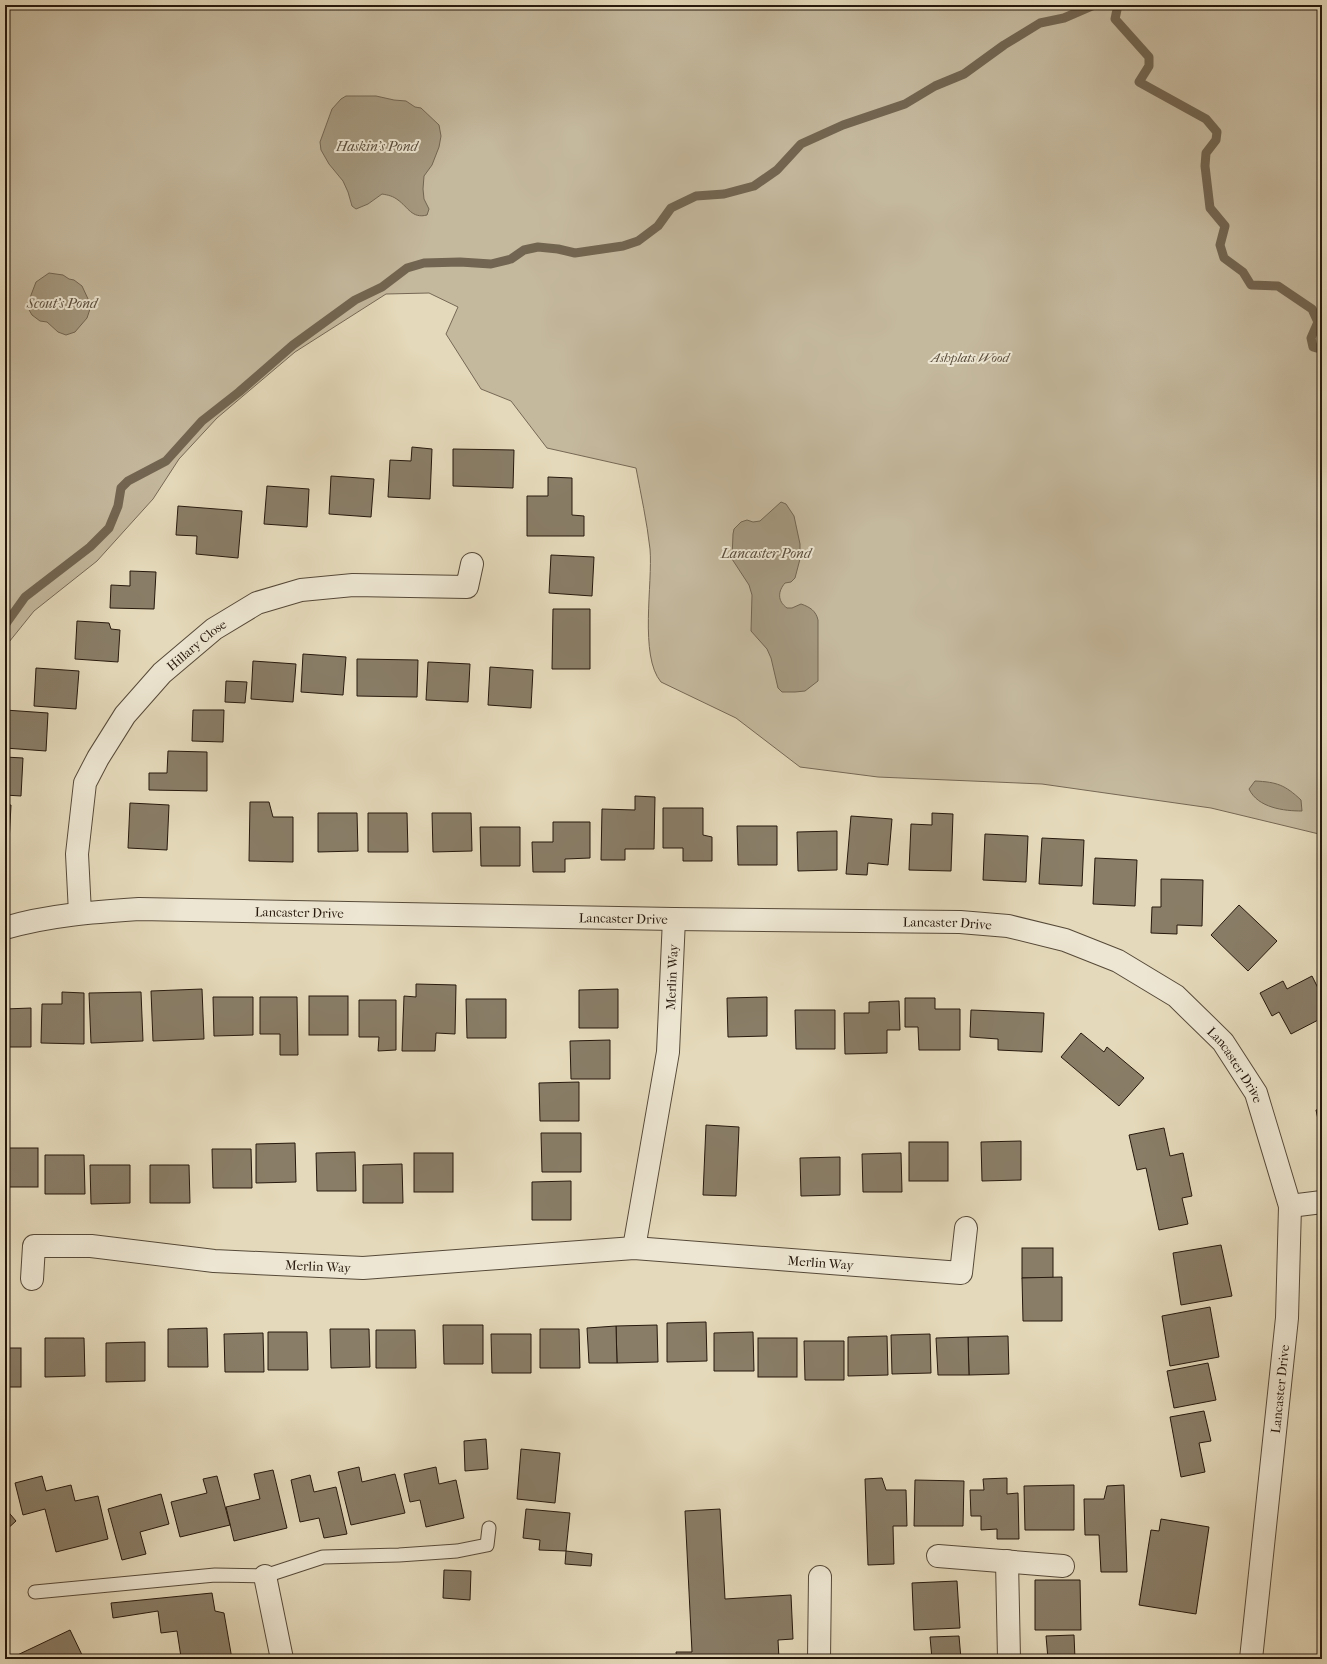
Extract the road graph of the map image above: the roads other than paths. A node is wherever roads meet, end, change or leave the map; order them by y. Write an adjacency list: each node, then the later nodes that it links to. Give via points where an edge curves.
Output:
1 (472, 564): 2 (street, Hillary Close, via 467,587 353,585 301,590 257,603 214,629 162,673 125,715 85,783 77,854)
2 (80, 913): 3 (street, Lancaster Drive, via 139,909); 4 (street, Lancaster Drive)
3 (674, 919): 6 (street, Lancaster Drive, via 960,922 1008,926 1065,940 1118,961 1176,996 1223,1042 1256,1093); 8 (street, Merlin Way, via 668,1052)
4 (5, 928)
5 (1322, 1202): 6 (street)
6 (1290, 1206): 20 (street, Lancaster Drive, via 1288,1318)
7 (966, 1228): 8 (street, Merlin Way, via 962,1273)
8 (634, 1248): 9 (street, Merlin Way, via 363,1268 214,1261 91,1246 34,1246)
9 (32, 1279)
10 (489, 1528): 14 (lane, via 487,1545 457,1551 324,1557)
11 (938, 1556): 12 (street)
12 (1007, 1561): 13 (street); 19 (street)
13 (1064, 1566)
14 (265, 1576): 16 (lane, via 215,1575); 17 (street)
15 (820, 1577): 18 (street)
16 (36, 1592)
17 (282, 1659)
18 (819, 1659)
19 (1009, 1659)
20 (1251, 1659)

